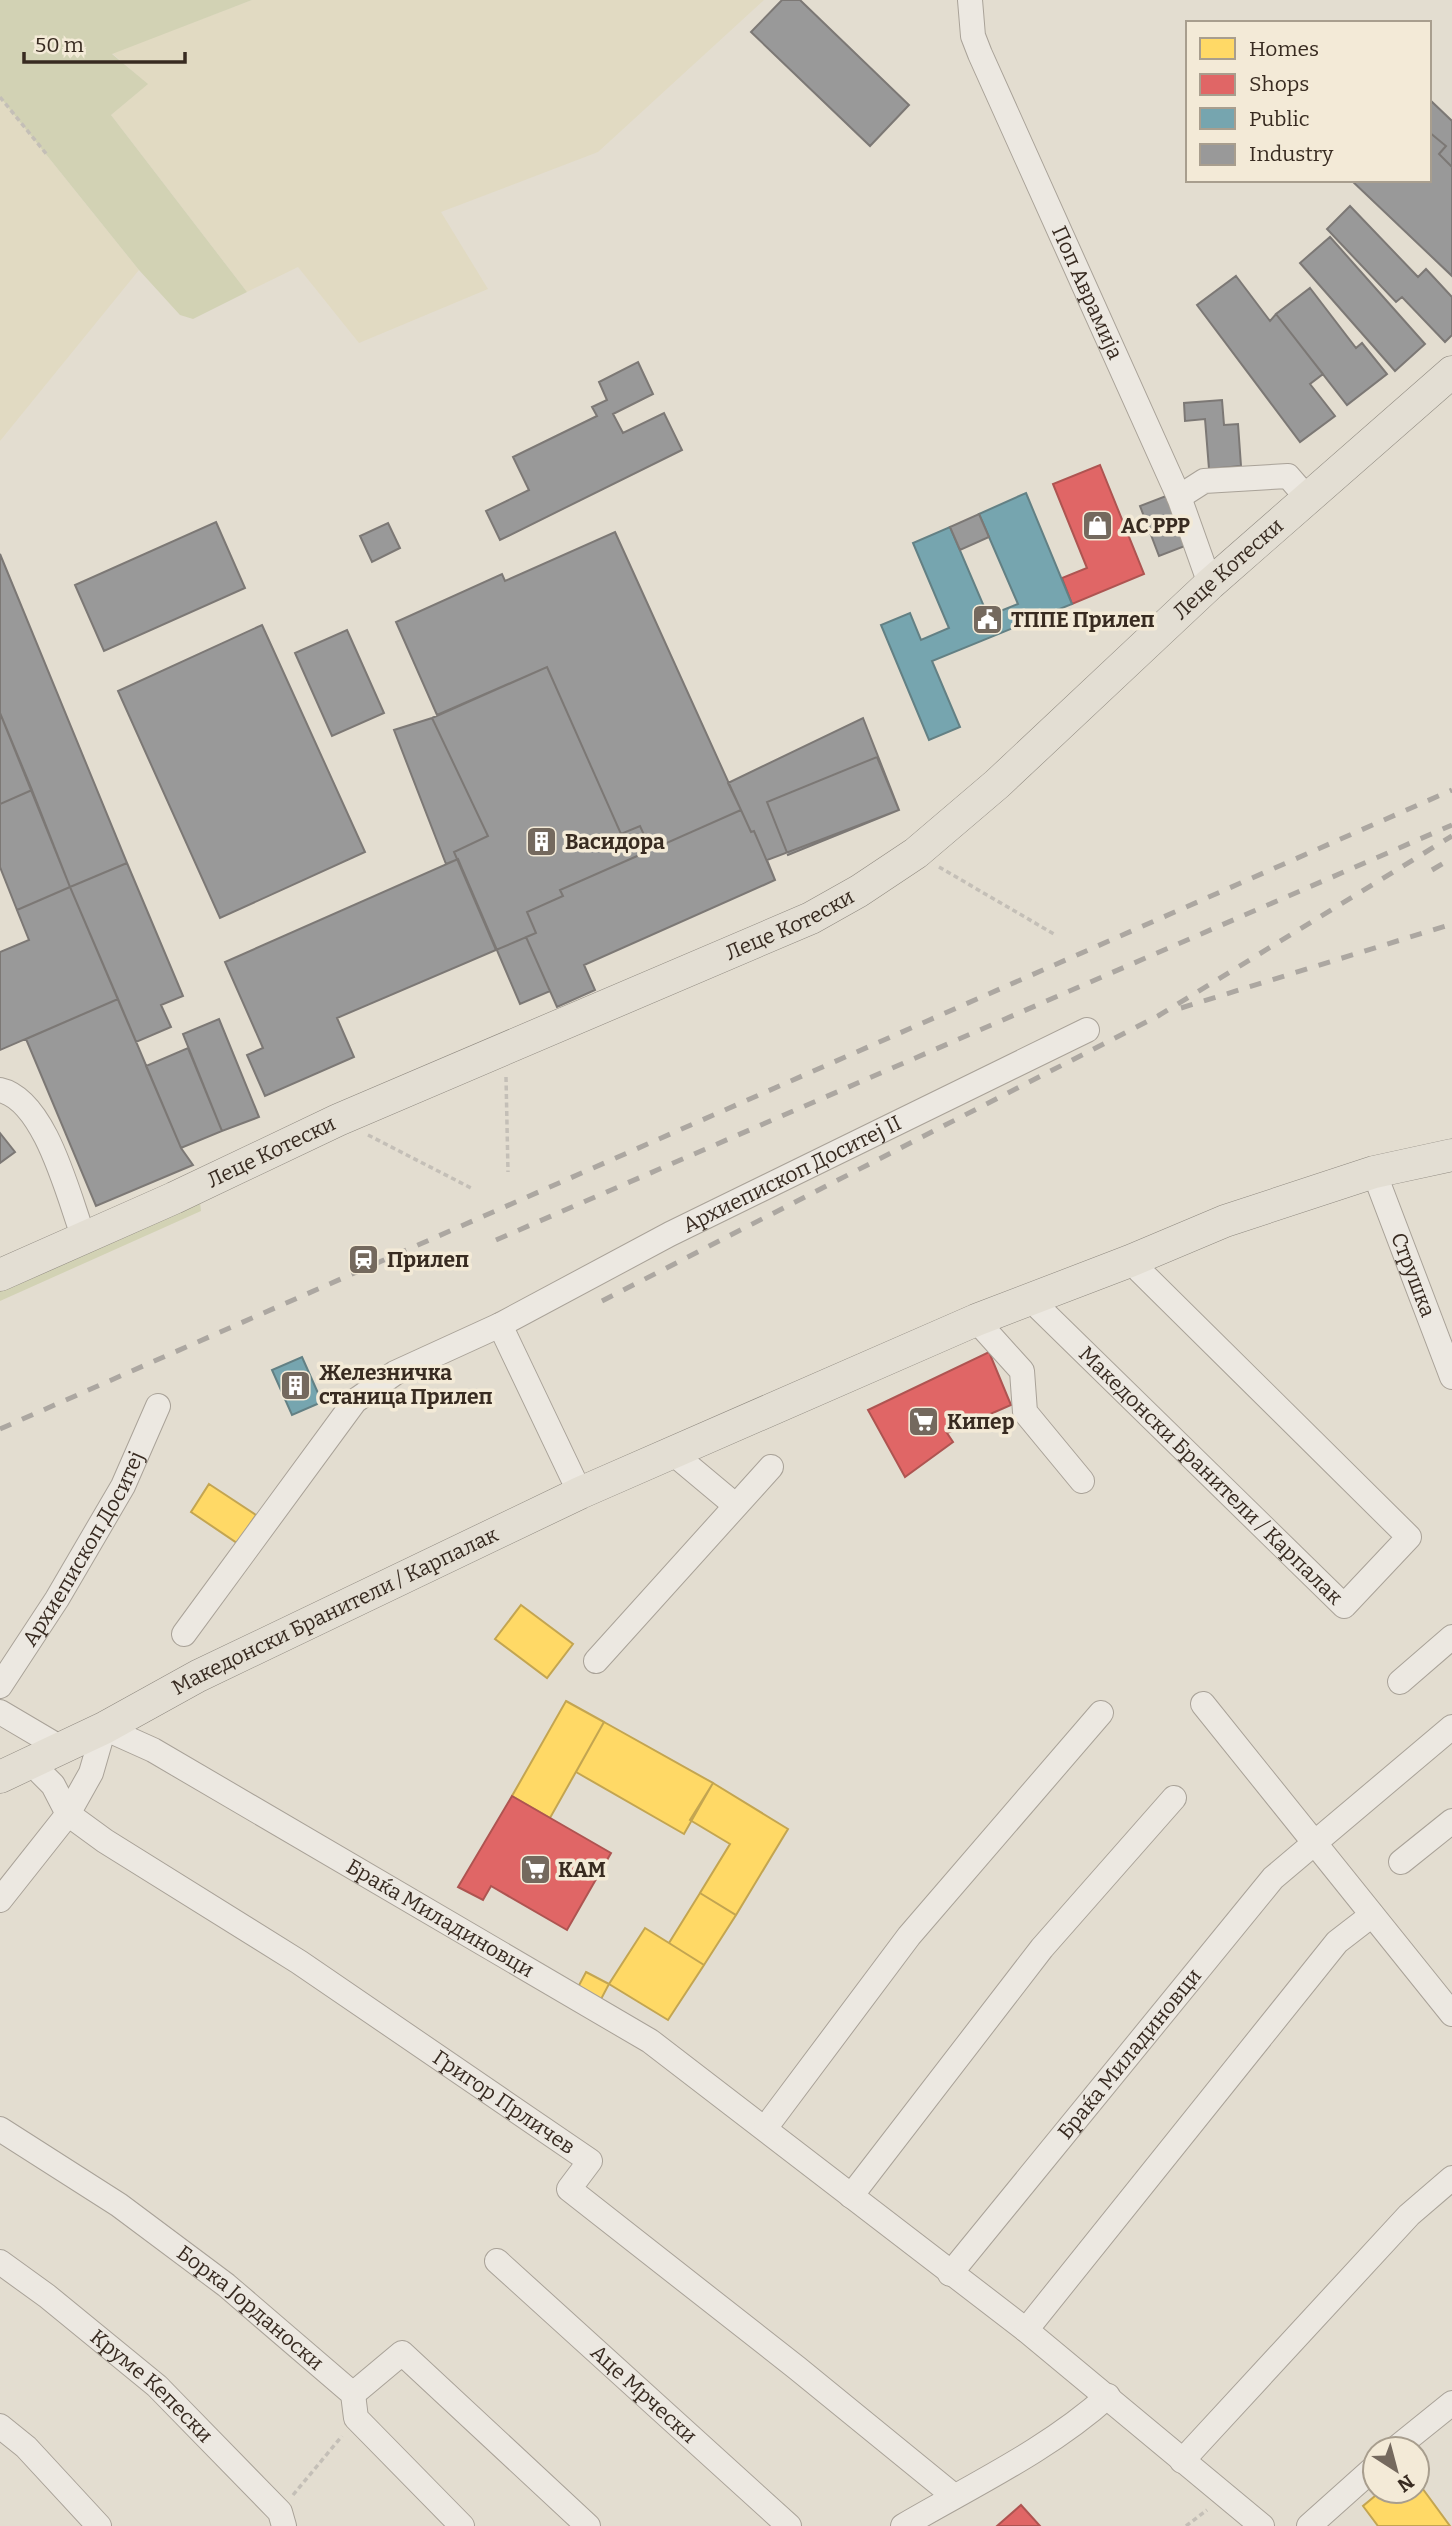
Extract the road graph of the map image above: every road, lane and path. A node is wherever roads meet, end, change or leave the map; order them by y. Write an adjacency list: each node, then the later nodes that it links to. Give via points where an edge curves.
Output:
1 (970, 0): 5 (street, Поп Аврамија, via 973,36 980,54)
2 (0, 97): 3 (path)
3 (48, 156)
4 (1452, 372): 6 (main road, Леце Котески)
5 (1179, 497): 6 (street, via 1204,481 1288,476); 7 (street, Поп Аврамија)
6 (1308, 499): 7 (main road, Леце Котески)
7 (1210, 584): 8 (main road, Леце Котески)
8 (916, 853): 9 (path); 11 (main road, Леце Котески, via 811,918)
9 (1054, 934)
10 (1087, 1030): 23 (street, Архиепископ Доситеј II, via 670,1234)
11 (505, 1047): 13 (main road, Леце Котески); 15 (path)
12 (0, 1090): 18 (street, via 21,1102 43,1129)
13 (338, 1120): 17 (path); 18 (main road, Леце Котески)
14 (1452, 1154): 16 (main road, Македонски Бранители / Карпалак)
15 (508, 1172)
16 (1374, 1172): 19 (main road, Македонски Бранители / Карпалак, via 1225,1221); 24 (street, Струшка)
17 (471, 1188)
18 (84, 1238): 20 (main road, Леце Котески)
19 (1130, 1261): 21 (main road, Македонски Бранители / Карпалак); 21 (street, Македонски Бранители / Карпалак, via 1409,1537 1343,1606)
20 (0, 1275)
21 (1029, 1297): 22 (main road, Македонски Бранители / Карпалак)
22 (976, 1320): 26 (main road, Македонски Бранители / Карпалак); 28 (street, via 1022,1371 1025,1412)
23 (500, 1325): 29 (street); 31 (street, Архиепископ Доситеј II, via 394,1373 355,1401)
24 (1452, 1377)
25 (158, 1406): 35 (street, Архиепископ Доситеј, via 123,1486)
26 (674, 1454): 29 (main road, Македонски Бранители / Карпалак); 30 (street)
27 (771, 1467): 30 (street)
28 (1082, 1480)
29 (580, 1493): 40 (main road, Македонски Бранители / Карпалак, via 198,1676)
30 (735, 1505): 33 (street)
31 (184, 1634)
32 (1452, 1637): 34 (street)
33 (596, 1661)
34 (1400, 1682)
35 (0, 1686)
36 (1203, 1704): 47 (street)
37 (0, 1712): 41 (street)
38 (1101, 1713): 52 (street, via 909,1936)
39 (1452, 1727): 47 (street)
40 (104, 1728): 41 (main road, Македонски Бранители / Карпалак); 45 (street, via 91,1773); 52 (street, Браќа Миладиновци, via 153,1750 650,2041)
41 (61, 1748): 42 (main road, Македонски Бранители / Карпалак)
42 (30, 1762): 43 (main road, Македонски Бранители / Карпалак); 45 (street, Григор Прличев, via 53,1785)
43 (0, 1777)
44 (1174, 1798): 55 (street, via 1042,1948)
45 (68, 1814): 49 (street); 67 (street, Григор Прличев, via 299,1962 590,2161 569,2189)
46 (1452, 1821): 48 (street)
47 (1315, 1843): 50 (street); 58 (street, Браќа Миладиновци, via 1273,1878)
48 (1401, 1862)
49 (0, 1900)
50 (1372, 1915): 51 (street); 59 (street, via 1337,1942)
51 (1452, 2014)
52 (766, 2127): 55 (street, Браќа Миладиновци)
53 (0, 2129): 62 (street, Борка Јорданоски, via 119,2205 226,2285)
54 (1452, 2178): 65 (street, via 1409,2216)
55 (850, 2196): 58 (street, Браќа Миладиновци)
56 (496, 2261): 72 (street, Аце Мрчески)
57 (0, 2262): 68 (street, Круме Кепески, via 157,2386)
58 (950, 2274): 59 (street, Браќа Миладиновци)
59 (1026, 2330): 60 (street, Браќа Миладиновци)
60 (1108, 2396): 65 (street, Браќа Миладиновци); 67 (street, via 1038,2448)
61 (1452, 2403): 64 (street)
62 (355, 2406): 68 (path); 70 (street, Борка Јорданоски); 71 (street, via 402,2353)
63 (0, 2426): 69 (street, via 26,2447)
64 (1412, 2435)
65 (1182, 2461): 74 (street, Браќа Миладиновци)
66 (1361, 2480): 75 (street)
67 (954, 2496): 73 (street)
68 (282, 2519)
69 (99, 2526)
70 (461, 2526)
71 (588, 2526)
72 (789, 2526)
73 (903, 2526)
74 (1262, 2526)
75 (1309, 2526)

